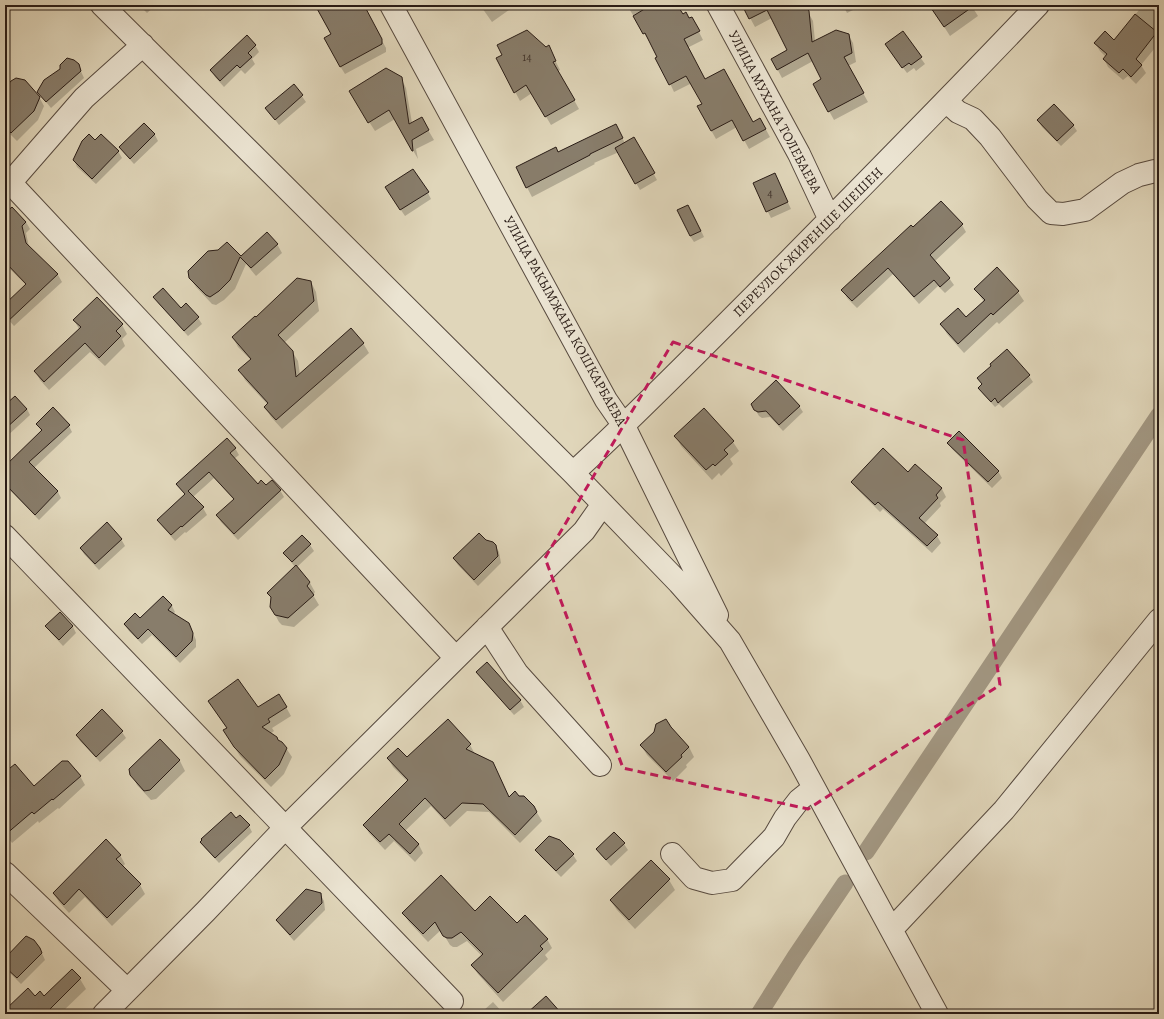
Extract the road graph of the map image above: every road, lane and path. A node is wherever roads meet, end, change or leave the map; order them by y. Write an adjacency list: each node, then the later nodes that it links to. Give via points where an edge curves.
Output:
1 (102, 5): 5 (street)
2 (391, 5): 10 (street, УЛИЦА РАКЫМЖАНА КОШКАРБАЕВА, via 606,400)
3 (718, 5): 9 (street, УЛИЦА МУХАНА ТОЛЕБАЕВА, via 799,154)
4 (1038, 5): 6 (street, ПЕРЕУЛОК ЖИРЕНШЕ ШЕШЕН)
5 (142, 45): 8 (street, via 84,98); 11 (street)
6 (946, 101): 7 (street, via 958,112 973,119 990,136 1037,199 1051,213 1063,214 1085,210 1122,183 1139,175); 9 (street, ПЕРЕУЛОК ЖИРЕНШЕ ШЕШЕН)
7 (1159, 171)
8 (8, 180): 17 (street)
9 (830, 220): 10 (street, ПЕРЕУЛОК ЖИРЕНШЕ ШЕШЕН)
10 (624, 426): 11 (street, ПЕРЕУЛОК ЖИРЕНШЕ ШЕШЕН); 16 (street, УЛИЦА РАКЫМЖАНА КОШКАРБАЕВА)
11 (573, 473): 12 (street)
12 (603, 504): 15 (street, via 584,531); 16 (street, via 679,583)
13 (5, 536): 20 (street)
14 (1159, 620): 23 (street, via 1004,810)
15 (487, 627): 17 (street); 18 (street, via 517,673)
16 (730, 641): 19 (street)
17 (456, 658): 20 (street)
18 (600, 765)
19 (814, 788): 21 (street, via 799,800 774,837 732,880 712,883 694,878); 23 (street)
20 (285, 828): 24 (street); 25 (street)
21 (672, 854)
22 (5, 873): 24 (street)
23 (892, 929): 27 (street)
24 (127, 990): 26 (street)
25 (452, 1001)
26 (104, 1014)
27 (937, 1014)

